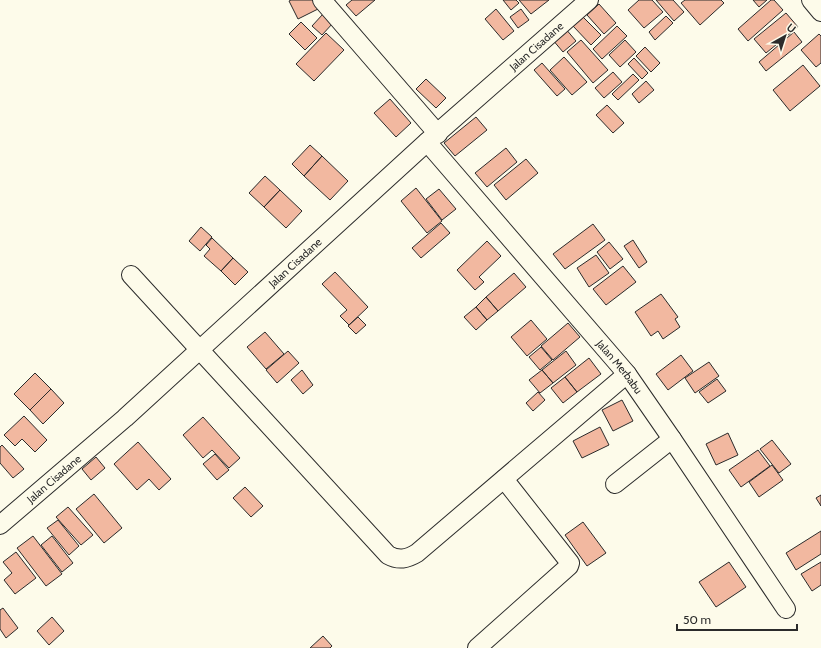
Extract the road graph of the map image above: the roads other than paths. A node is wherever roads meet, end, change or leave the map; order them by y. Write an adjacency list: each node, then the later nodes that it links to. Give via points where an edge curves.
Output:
1 (322, 0): 5 (street, Jalan Merbabu)
2 (589, 0): 5 (street, Jalan Cisadane)
3 (811, 0): 4 (street)
4 (821, 12)
5 (433, 138): 7 (street, Jalan Cisadane); 8 (street, Jalan Merbabu)
6 (131, 275): 7 (street)
7 (200, 349): 10 (street, via 393,558 403,560 417,553); 12 (street, Jalan Cisadane, via 125,418)
8 (627, 374): 9 (street, Jalan Merbabu); 10 (street)
9 (672, 439): 11 (street); 13 (street, Jalan Merbabu)
10 (504, 478): 14 (street, via 570,563)
11 (615, 484)
12 (0, 524)
13 (786, 609)
14 (477, 648)

